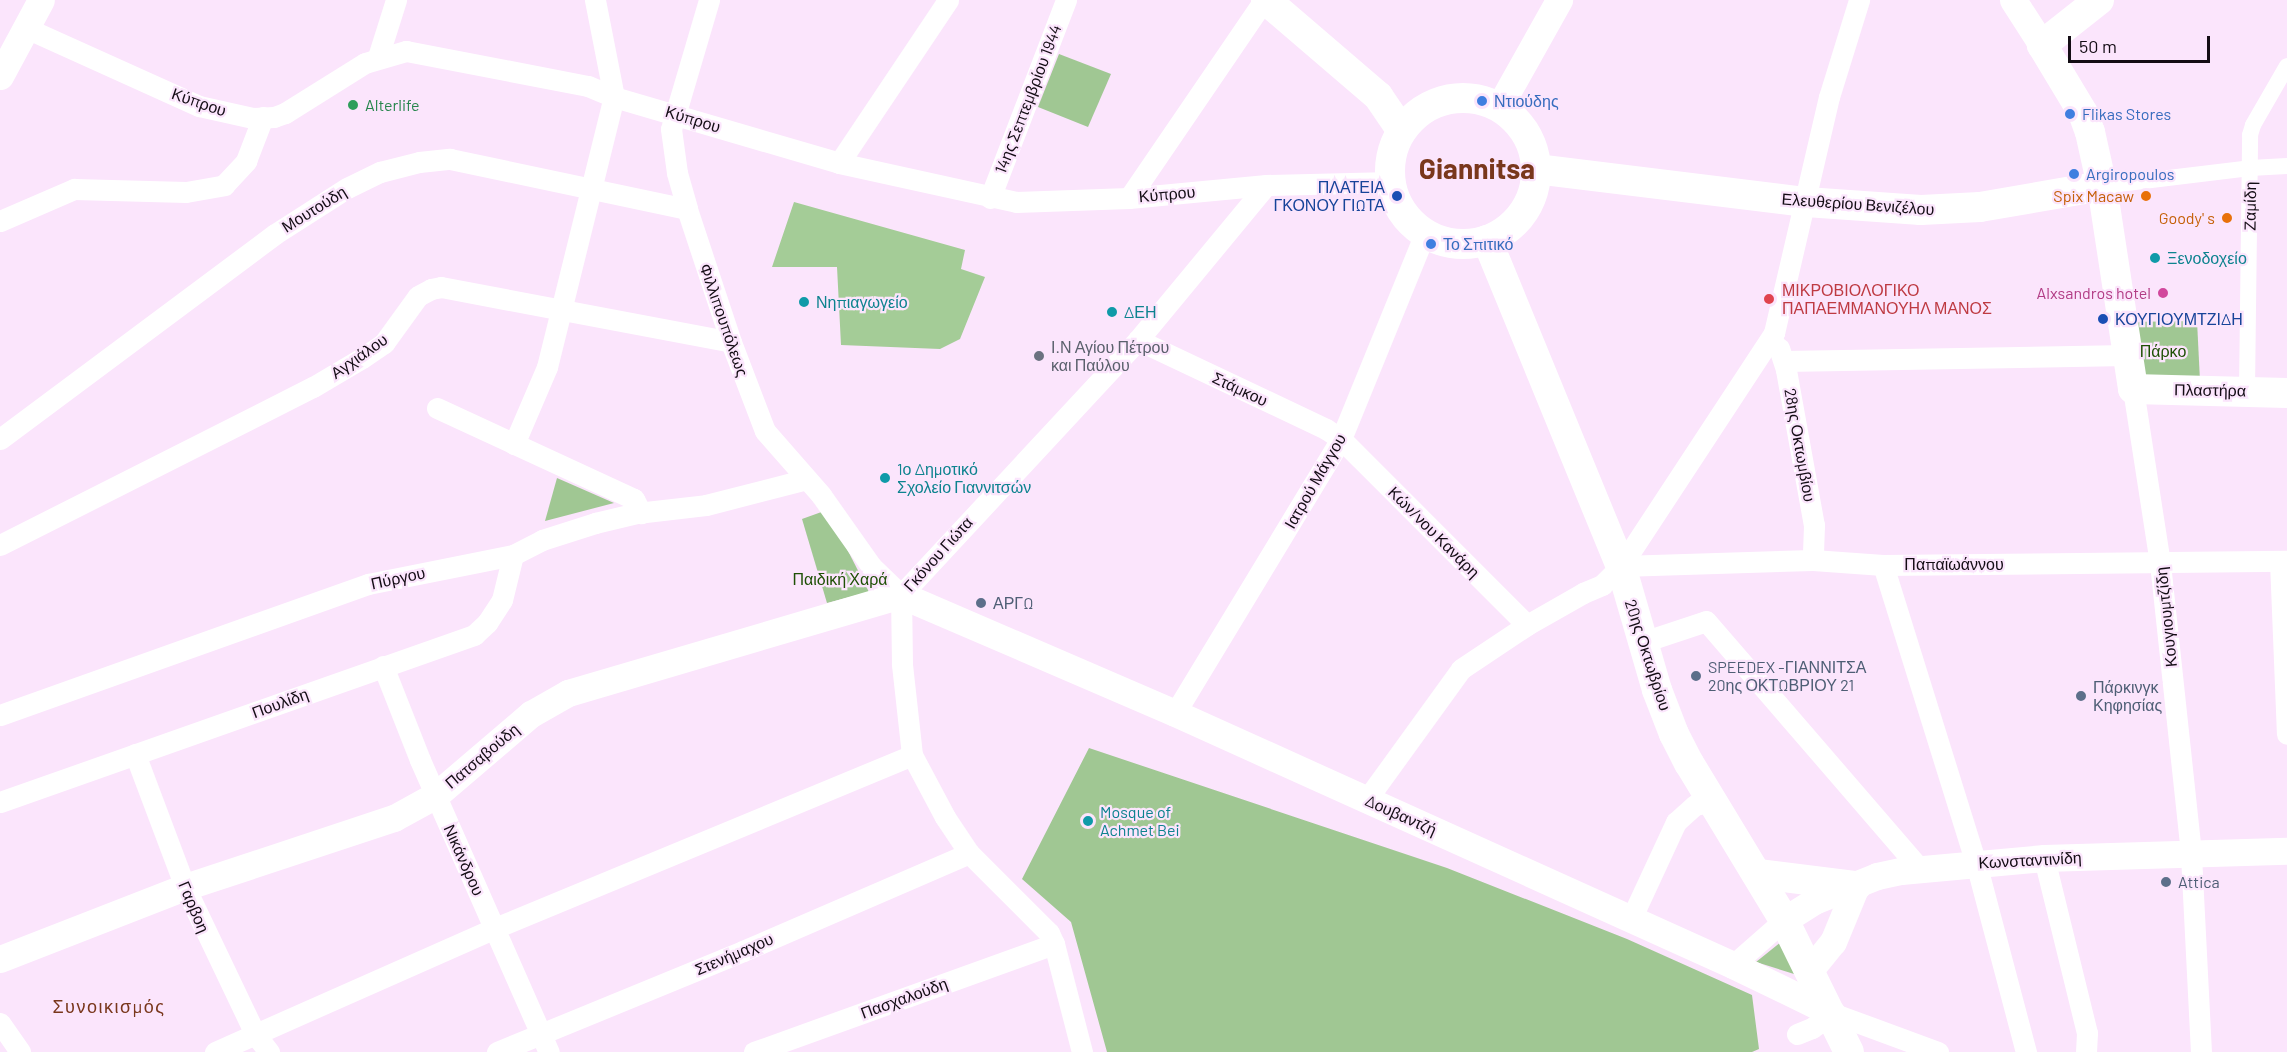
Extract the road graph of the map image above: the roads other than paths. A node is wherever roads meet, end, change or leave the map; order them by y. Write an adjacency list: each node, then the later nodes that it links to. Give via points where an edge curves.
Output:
1 (41, 0): 12 (street)
2 (396, 0): 14 (street)
3 (595, 0): 17 (street)
4 (709, 0): 19 (street, Φιλλιπουπόλεως)
5 (948, 0): 22 (street)
6 (1066, 0): 30 (street, 14ης Σεπτεμβρίου 1944)
7 (1265, 0): 21 (main road, via 1378,96); 31 (street)
8 (1558, 0): 18 (street)
9 (1858, 0): 32 (street, via 1834,77)
10 (2013, 0): 13 (street)
11 (2099, 0): 13 (main road)
12 (26, 28): 16 (street); 20 (street, Κύπρου, via 199,106)
13 (2042, 45): 28 (main road, Κουγιουμτζίδη, via 2083,112)
14 (378, 57): 17 (street, Κύπρου, via 406,51 588,86); 20 (street, Κύπρου, via 285,113)
15 (2287, 66): 24 (street, Ζαμίδη, via 2253,125)
16 (0, 76)
17 (614, 97): 19 (street, Κύπρου); 29 (street)
18 (1499, 107): 21 (main road, via 1455,98 1418,114); 25 (main road, via 1525,133)
19 (674, 113): 22 (street, Κύπρου); 33 (street, Φιλλιπουπόλεως, via 674,156)
20 (263, 117): 34 (street, via 246,161 224,185 186,192 74,189)
21 (1402, 131): 26 (main road, via 1392,154)
22 (839, 163): 30 (street, Κύπρου)
23 (2287, 166): 24 (street, Ελευθερίου Βενιζέλου)
24 (2250, 168): 28 (street, Ελευθερίου Βενιζέλου); 44 (street, Ζαμίδη)
25 (1536, 169): 32 (main road, Ελευθερίου Βενιζέλου); 36 (main road, via 1534,187 1517,219)
26 (1391, 182): 27 (street, Κύπρου); 35 (main road, via 1402,211)
27 (1266, 185): 31 (street, Κύπρου); 39 (street, Γκόνου Γιώτα)
28 (2102, 186): 32 (main road, Ελευθερίου Βενιζέλου, via 1980,207 1921,210); 41 (main road, Κουγιουμτζίδη)
29 (593, 187): 33 (street, Μουτούδη); 37 (street); 47 (street, Μουτούδη, via 450,159 380,172 274,234)
30 (990, 198): 31 (street, Κύπρου, via 1038,203)
31 (1129, 198)
32 (1806, 202): 38 (street)
33 (687, 209): 40 (street, Φιλλιπουπόλεως)
34 (0, 220)
35 (1425, 233): 36 (main road, via 1449,243); 48 (street, Ιατρού Μάγγου)
36 (1487, 240): 58 (main road, 20ης Οκτωβρίου)
37 (562, 310): 40 (street, Αγχιάλου); 49 (street, via 540,387); 52 (street, Αγχιάλου, via 441,287 424,291 384,343 362,358 313,387)
38 (1774, 333): 42 (street, 28ης Οκτωμβίου); 58 (street)
39 (1138, 340): 48 (street, Στάμκου); 59 (street, Γκόνου Γιώτα)
40 (731, 342): 50 (street, Φιλλιπουπόλεως, via 765,431)
41 (2127, 355): 42 (street); 43 (main road, Κουγιουμτζίδη)
42 (1784, 361): 54 (street, 28ης Οκτωμβίου, via 1814,525)
43 (2133, 389): 44 (main road, Πλαστήρα); 56 (street, Κουγιουμτζίδη)
44 (2247, 391): 45 (main road, Πλαστήρα)
45 (2287, 393)
46 (437, 408): 49 (street)
47 (0, 439)
48 (1341, 439): 60 (street, Κών/νου Κανάρη); 63 (street, Ιατρού Μάγγου)
49 (514, 444): 51 (street, via 634,499)
50 (807, 479): 51 (street, Πύργου, via 706,505); 59 (street, Φιλλιπουπόλεως, via 871,566)
51 (641, 513): 53 (street, Πύργου, via 577,527)
52 (0, 545)
53 (513, 555): 62 (street, Πουλίδη, via 502,600 482,630); 64 (street, Πύργου, via 368,584)
54 (1813, 560): 57 (street, Παπαϊωάννου); 58 (street, Παπαϊωάννου)
55 (2283, 561): 56 (street, Παπαϊωάννου); 65 (street)
56 (2160, 563): 57 (street, Παπαϊωάννου); 74 (street, Κουγιουμτζίδη)
57 (1883, 565): 76 (street)
58 (1621, 566): 60 (street, via 1602,585); 61 (main road, 20ης Οκτωβρίου)
59 (901, 595): 63 (street, Δουβαντζή); 67 (street, Γκόνου Γιώτα, via 902,664); 68 (street, Πατσαβούδη, via 568,693 531,714)
60 (1527, 625): 69 (street, via 1461,669)
61 (1643, 642): 70 (main road, 20ης Οκτωβρίου, via 1674,734); 77 (street, via 1706,621)
62 (383, 666): 66 (street, Πουλίδη); 68 (street, Νικάνδρου)
63 (1175, 713): 69 (street, Δουβαντζή)
64 (0, 715)
65 (2287, 734)
66 (135, 754): 71 (street, Πουλίδη); 80 (street, Γαρβοη)
67 (912, 755): 73 (street, Γκόνου Γιώτα, via 933,798); 83 (street)
68 (436, 795): 80 (street, Πατσαβούδη, via 394,818); 83 (street, Νικάνδρου)
69 (1367, 799): 81 (street, Δουβαντζή)
70 (1712, 801): 78 (main road, 20ης Οκτωβρίου); 81 (street, via 1695,805 1676,822)
71 (0, 802)
72 (2287, 851): 74 (street, Κωνσταντινίδη)
73 (969, 853): 84 (street, Γκόνου Γιώτα, via 1040,924); 92 (street, Στενήμαχου)
74 (2191, 855): 75 (street, Κωνσταντινίδη); 103 (street, Κουγιουμτζίδη)
75 (2044, 858): 76 (street, Κωνσταντινίδη); 102 (street, via 2087,1033)
76 (1976, 863): 77 (street, Κωνσταντινίδη); 101 (street)
77 (1920, 869): 79 (street, Κωνσταντινίδη, via 1877,876)
78 (1758, 874): 79 (main road); 82 (main road, 20ης Οκτωβρίου)
79 (1856, 886): 82 (street, Κωνσταντινίδη, via 1814,901); 87 (street, via 1833,942)
80 (185, 887): 85 (street, Πατσαβούδη); 90 (street, Γαρβοη)
81 (1631, 919): 86 (street, Δουβαντζή)
82 (1784, 920): 86 (street); 87 (main road, 20ης Οκτωβρίου)
83 (495, 928): 90 (street); 92 (street, Νικάνδρου)
84 (1054, 944): 97 (street, Πασχαλούδη); 98 (street, Γκόνου Γιώτα)
85 (0, 959)
86 (1733, 965): 88 (street, Δουβαντζή)
87 (1810, 970): 88 (main road, 20ης Οκτωβρίου)
88 (1832, 1012): 91 (street); 99 (main road, 20ης Οκτωβρίου); 100 (street)
89 (0, 1023): 93 (street)
90 (255, 1034): 94 (street); 95 (street, Γαρβοη)
91 (1797, 1034)
92 (544, 1043): 96 (street, Στενήμαχου)
93 (20, 1052)
94 (215, 1052)
95 (269, 1052)
96 (497, 1052)
97 (754, 1052)
98 (1082, 1052)
99 (1849, 1052)
100 (1938, 1052)
101 (2026, 1052)
102 (2086, 1052)
103 (2201, 1052)

